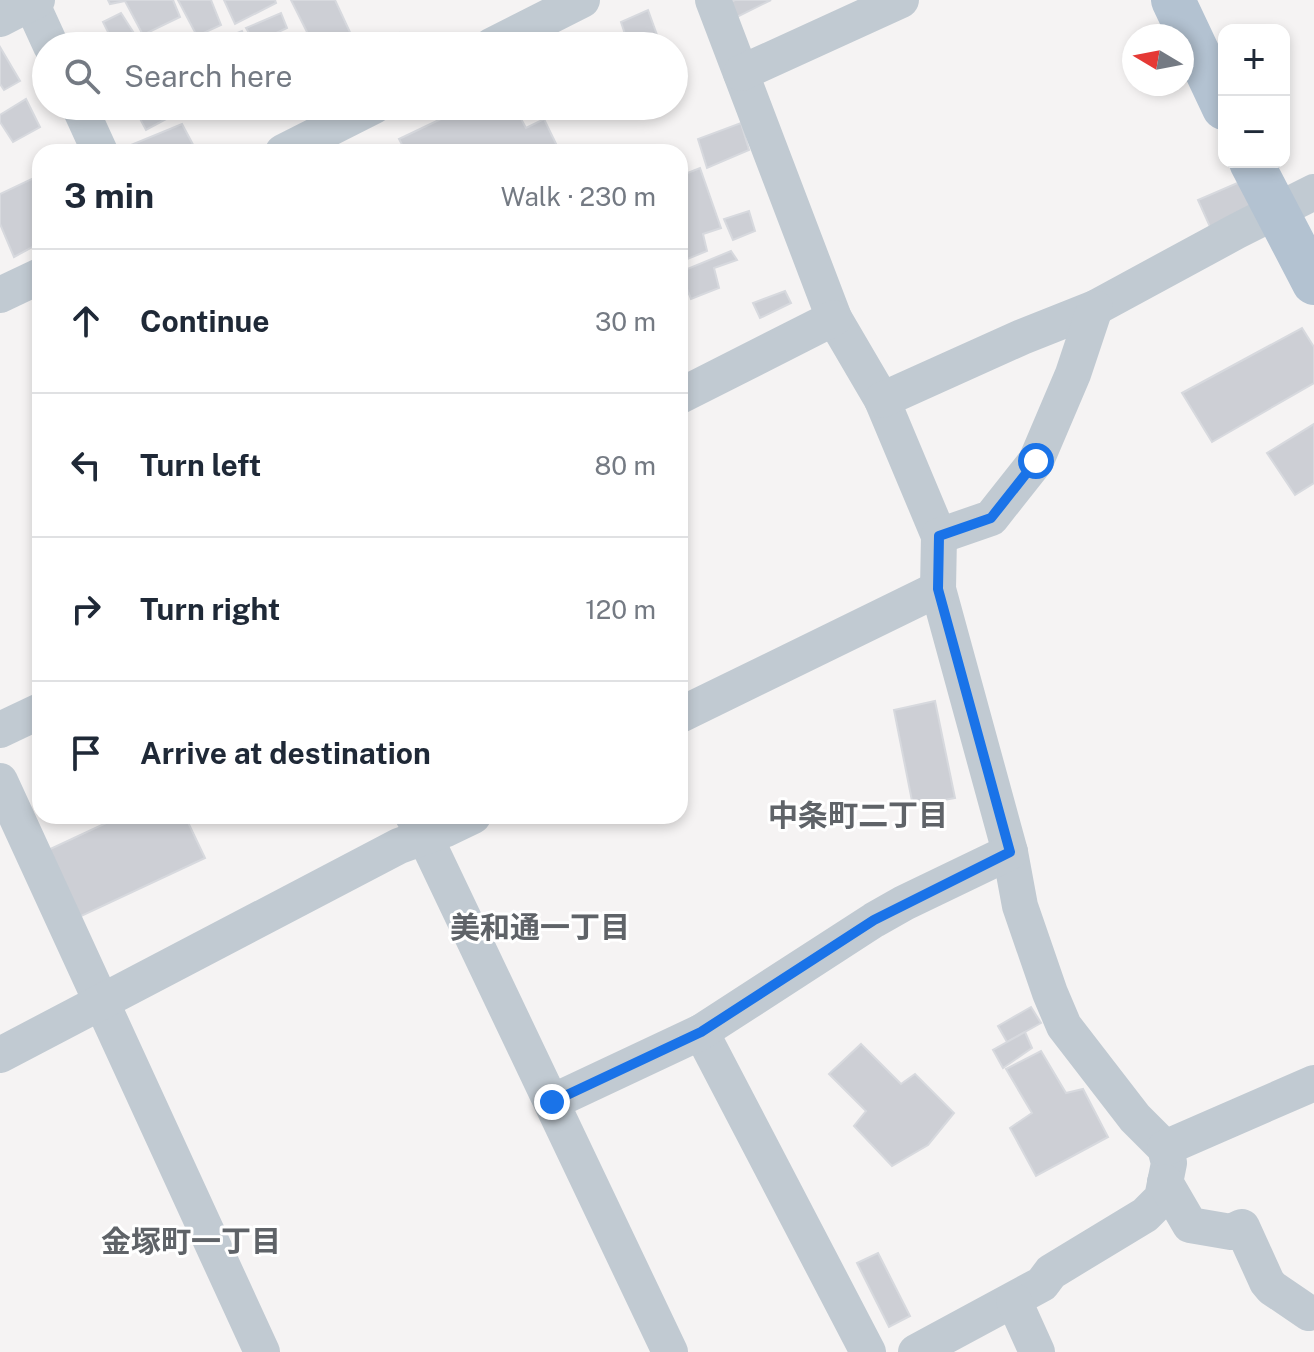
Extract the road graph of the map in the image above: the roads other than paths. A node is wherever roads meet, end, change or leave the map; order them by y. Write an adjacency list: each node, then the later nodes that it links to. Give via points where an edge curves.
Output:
1 (582, 0): 8 (street)
2 (713, 0): 9 (street)
3 (901, 0): 9 (street)
4 (1173, 0): 10 (main road)
5 (33, 1): 6 (street); 7 (street)
6 (0, 19)
7 (45, 32)
8 (519, 32)
9 (741, 73): 21 (street)
10 (1218, 96)
11 (85, 120): 13 (street)
12 (346, 120): 14 (street)
13 (96, 144)
14 (299, 144)
15 (1258, 168): 16 (main road)
16 (1295, 202): 18 (main road); 20 (street)
17 (32, 280): 19 (street)
18 (1314, 283)
19 (0, 295)
20 (1095, 308): 23 (street); 24 (street, via 1036,461 991,518)
21 (834, 318): 22 (street); 23 (street)
22 (688, 392)
23 (882, 400): 24 (street)
24 (939, 536): 25 (street)
25 (938, 589): 26 (street); 32 (street)
26 (688, 711)
27 (32, 715): 28 (street)
28 (0, 730)
29 (0, 781): 33 (street)
30 (456, 824): 31 (street, via 446,829)
31 (419, 826): 33 (street, via 399,846); 37 (street)
32 (1010, 852): 34 (street, via 874,920); 38 (street, via 1020,906 1064,1026)
33 (101, 1002): 35 (street); 41 (street)
34 (701, 1032): 37 (street); 43 (street)
35 (0, 1055)
36 (1314, 1083): 38 (street)
37 (552, 1102): 42 (street)
38 (1165, 1165): 39 (street, via 1162,1198 1145,1215); 40 (street, via 1190,1225 1231,1232 1242,1227 1267,1282)
39 (1014, 1301): 44 (street); 45 (street)
40 (1309, 1313)
41 (262, 1352)
42 (670, 1352)
43 (868, 1352)
44 (916, 1352)
45 (1037, 1352)

